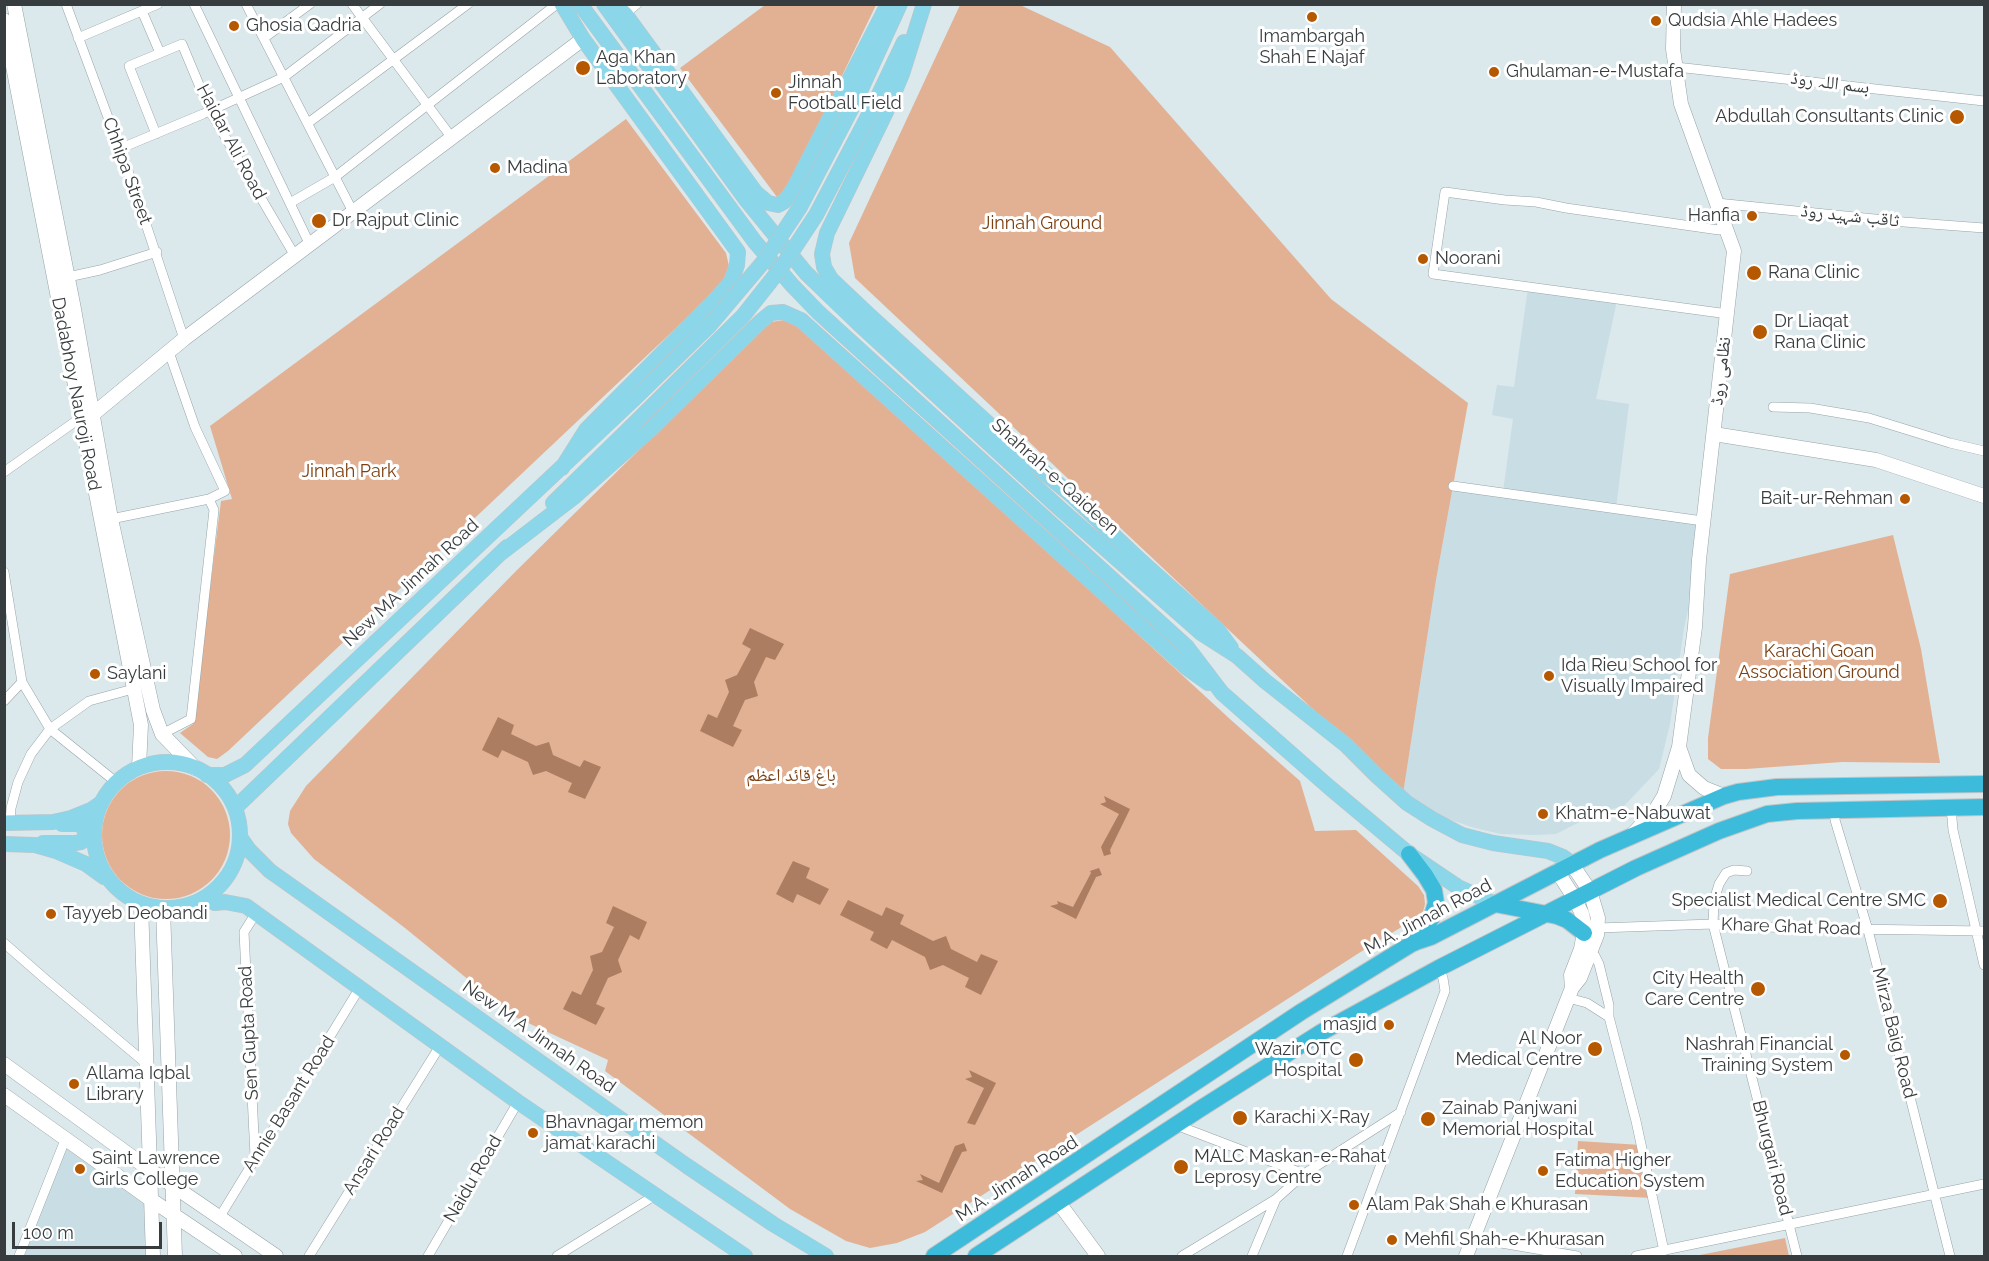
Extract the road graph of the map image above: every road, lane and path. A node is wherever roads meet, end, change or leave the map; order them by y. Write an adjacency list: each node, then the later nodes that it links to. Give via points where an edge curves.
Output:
1 (15, 4): 47 (street)
2 (66, 4): 22 (street, Chhipa Street)
3 (158, 4): 19 (street)
4 (195, 4): 30 (street)
5 (246, 4): 23 (street)
6 (310, 4): 23 (street)
7 (352, 4): 20 (street)
8 (380, 4): 20 (street)
9 (468, 4): 26 (street)
10 (556, 4): 32 (street)
11 (562, 4): 24 (main road)
12 (580, 4): 65 (main road, Shahrah-e-Qaideen, via 755,242 792,285 845,338)
13 (604, 4): 64 (main road, Shahrah-e-Qaideen, via 741,193 806,273 1057,506)
14 (888, 4): 18 (main road, via 794,188 778,205 768,203 756,193)
15 (900, 4): 55 (main road, New MA Jinnah Road, bridge, via 800,207 764,261 709,326)
16 (923, 4): 62 (main road, bridge, via 816,215 781,268 743,316); 66 (main road, via 902,74 827,233 822,254 824,267 831,279 885,330 1217,629)
17 (1674, 4): 27 (street, نظامی روڈ)
18 (625, 8)
19 (142, 11): 22 (street); 25 (street)
20 (362, 17): 26 (street); 28 (street)
21 (4, 20): 29 (street, Dadabhoy Nauroji Road)
22 (78, 38): 37 (street, Chhipa Street)
23 (264, 38): 28 (street)
24 (583, 39): 36 (street); 55 (main road, via 738,252 731,282 586,430)
25 (160, 53): 33 (street, Haidar Ali Road, via 182,44); 35 (street, Haidar Ali Road, via 129,66)
26 (394, 60): 32 (street); 34 (street)
27 (1676, 67): 31 (street, بسم اللہ روڈ); 40 (street, نظامی روڈ, via 1680,104)
28 (284, 77): 30 (street); 34 (street)
29 (11, 83): 52 (street, Dadabhoy Nauroji Road)
30 (238, 98): 33 (street); 39 (street)
31 (1984, 101)
32 (426, 104): 36 (street); 38 (street)
33 (210, 111): 35 (street); 46 (street, Haidar Ali Road)
34 (308, 123): 38 (street)
35 (156, 134): 37 (street)
36 (452, 138): 41 (street)
37 (119, 149): 45 (street, Chhipa Street)
38 (335, 177): 39 (street); 41 (street)
39 (290, 203): 44 (street)
40 (1717, 203): 42 (street, ثاقب شہید روڈ); 48 (street, نظامی روڈ, via 1734,251)
41 (353, 212): 44 (street)
42 (1984, 228)
43 (1719, 230): 48 (street, via 1445,192 1433,274)
44 (310, 245): 46 (street)
45 (157, 252): 47 (street); 49 (street, Chhipa Street)
46 (295, 256): 49 (street)
47 (68, 277): 52 (street)
48 (1728, 314): 53 (street, نظامی روڈ)
49 (184, 339): 50 (street)
50 (169, 352): 52 (street); 59 (street, via 195,427 225,491)
51 (1773, 407): 54 (street, via 1810,408 1869,418)
52 (86, 416): 56 (street); 60 (street); 68 (street, Dadabhoy Nauroji Road)
53 (1714, 434): 58 (street, via 1876,460); 61 (street, نظامی روڈ)
54 (1984, 451)
55 (562, 468): 75 (main road, New MA Jinnah Road, via 245,765 225,775)
56 (4, 472)
57 (1453, 486): 61 (street)
58 (1984, 496)
59 (209, 499): 60 (street); 72 (street, via 214,510 191,718)
60 (111, 519): 72 (street, via 153,711)
61 (1703, 521): 73 (street, نظامی روڈ, via 1695,627)
62 (501, 553): 69 (main road, via 574,497 651,429 760,322 783,312 801,320 1187,668); 82 (main road)
63 (4, 572): 67 (street)
64 (1201, 633): 65 (main road); 66 (main road, Shahrah-e-Qaideen)
65 (1187, 647): 69 (main road, Shahrah-e-Qaideen)
66 (1237, 656): 91 (main road, Shahrah-e-Qaideen, via 1432,819 1477,839 1548,851)
67 (22, 682): 70 (street); 71 (street)
68 (133, 689): 71 (street, via 89,701); 74 (street, Dadabhoy Nauroji Road, via 141,725)
69 (1222, 693): 90 (main road, Shahrah-e-Qaideen)
70 (4, 701)
71 (50, 729): 76 (street); 85 (street, via 31,754 18,782)
72 (162, 734): 75 (street)
73 (1679, 747): 78 (street, نظامی روڈ, via 1689,775 1704,788); 86 (street, نظامی روڈ, via 1664,796)
74 (139, 767): 75 (main road, via 167,762); 76 (main road)
75 (201, 771): 82 (main road, via 228,795)
76 (116, 782): 79 (main road)
77 (1984, 784): 78 (highway, M.A. Jinnah Road, via 1777,787)
78 (1724, 796): 86 (highway, M.A. Jinnah Road)
79 (101, 803): 84 (main road); 93 (main road, via 94,844 100,865)
80 (1951, 807): 81 (highway); 83 (highway); 104 (street, via 1953,830)
81 (1984, 807)
82 (235, 808): 87 (main road)
83 (1834, 810): 94 (highway, via 1767,814 1750,819); 103 (street, Mirza Baig Road)
84 (53, 822): 85 (main road); 89 (main road, via 82,826 85,838 75,843)
85 (7, 823)
86 (1630, 836): 91 (highway, M.A. Jinnah Road)
87 (240, 837): 95 (main road, via 231,872); 146 (main road, New M A Jinnah Road, via 258,860 289,885 687,1166)
88 (4, 843): 89 (main road)
89 (35, 845): 93 (main road, via 86,864)
90 (1408, 854): 98 (main road, Shahrah-e-Qaideen, via 1458,887); 107 (highway, via 1434,890 1436,903 1431,919)
91 (1564, 867): 94 (street); 96 (street); 98 (highway, M.A. Jinnah Road)
92 (1747, 871): 102 (street, Bhurgari Road, via 1726,873 1714,901)
93 (111, 882): 97 (main road)
94 (1590, 891): 96 (highway); 105 (street, via 1598,918)
95 (206, 898): 99 (main road, via 185,906); 101 (main road, via 215,903 246,906)
96 (1575, 899): 100 (highway); 105 (street)
97 (141, 904): 99 (main road); 115 (street)
98 (1495, 904): 100 (highway); 107 (highway, M.A. Jinnah Road)
99 (163, 908): 125 (street)
100 (1548, 913): 105 (highway, via 1567,920); 109 (highway)
101 (256, 914): 110 (main road); 121 (street, Sen Gupta Road, via 244,932)
102 (1713, 924): 103 (street, Khare Ghat Road); 105 (street, Khare Ghat Road); 133 (street, Bhurgari Road)
103 (1868, 930): 104 (street, Khare Ghat Road); 126 (street, Mirza Baig Road)
104 (1980, 931): 108 (street)
105 (1589, 941): 111 (street, via 1571,975); 112 (street, via 1599,964)
106 (4, 943): 115 (street)
107 (1413, 943): 137 (highway, M.A. Jinnah Road, via 1301,1012)
108 (1984, 965)
109 (1439, 968): 118 (street, via 1445,991); 119 (highway, via 1320,1033)
110 (359, 989): 113 (main road); 121 (street, Annie Basant Road)
111 (1570, 993): 112 (street); 134 (street)
112 (1609, 1017): 135 (street)
113 (440, 1046): 117 (main road); 143 (street, Ansari Road)
114 (4, 1064): 122 (street)
115 (148, 1065): 122 (street)
116 (4, 1095): 120 (street)
117 (518, 1102): 127 (main road); 144 (street, Naidu Road)
118 (1401, 1112): 123 (street); 151 (street)
119 (1176, 1125): 123 (street); 130 (highway)
120 (65, 1140): 128 (street); 138 (street)
121 (255, 1157): 132 (street, Annie Basant Road)
122 (150, 1170): 125 (street); 128 (street)
123 (1304, 1174): 129 (street)
124 (1984, 1184): 126 (street)
125 (172, 1186): 131 (street); 132 (street)
126 (1934, 1195): 133 (street); 156 (street, Mirza Baig Road)
127 (654, 1196): 136 (main road); 145 (street)
128 (150, 1199): 131 (street); 139 (street)
129 (1275, 1199): 149 (street); 150 (street)
130 (1059, 1203): 147 (highway); 148 (street)
131 (174, 1214): 140 (street); 141 (street)
132 (219, 1218): 142 (street)
133 (1788, 1224): 135 (street); 155 (street, Bhurgari Road)
134 (1473, 1238): 152 (street); 153 (street)
135 (1664, 1251): 154 (street)
136 (743, 1256)
137 (934, 1256)
138 (19, 1257)
139 (153, 1257)
140 (175, 1257)
141 (235, 1257)
142 (276, 1257)
143 (309, 1257)
144 (428, 1257)
145 (556, 1257)
146 (826, 1257)
147 (976, 1257)
148 (1098, 1257)
149 (1182, 1257)
150 (1252, 1257)
151 (1347, 1257)
152 (1466, 1257)
153 (1577, 1257)
154 (1636, 1257)
155 (1797, 1257)
156 (1950, 1257)

